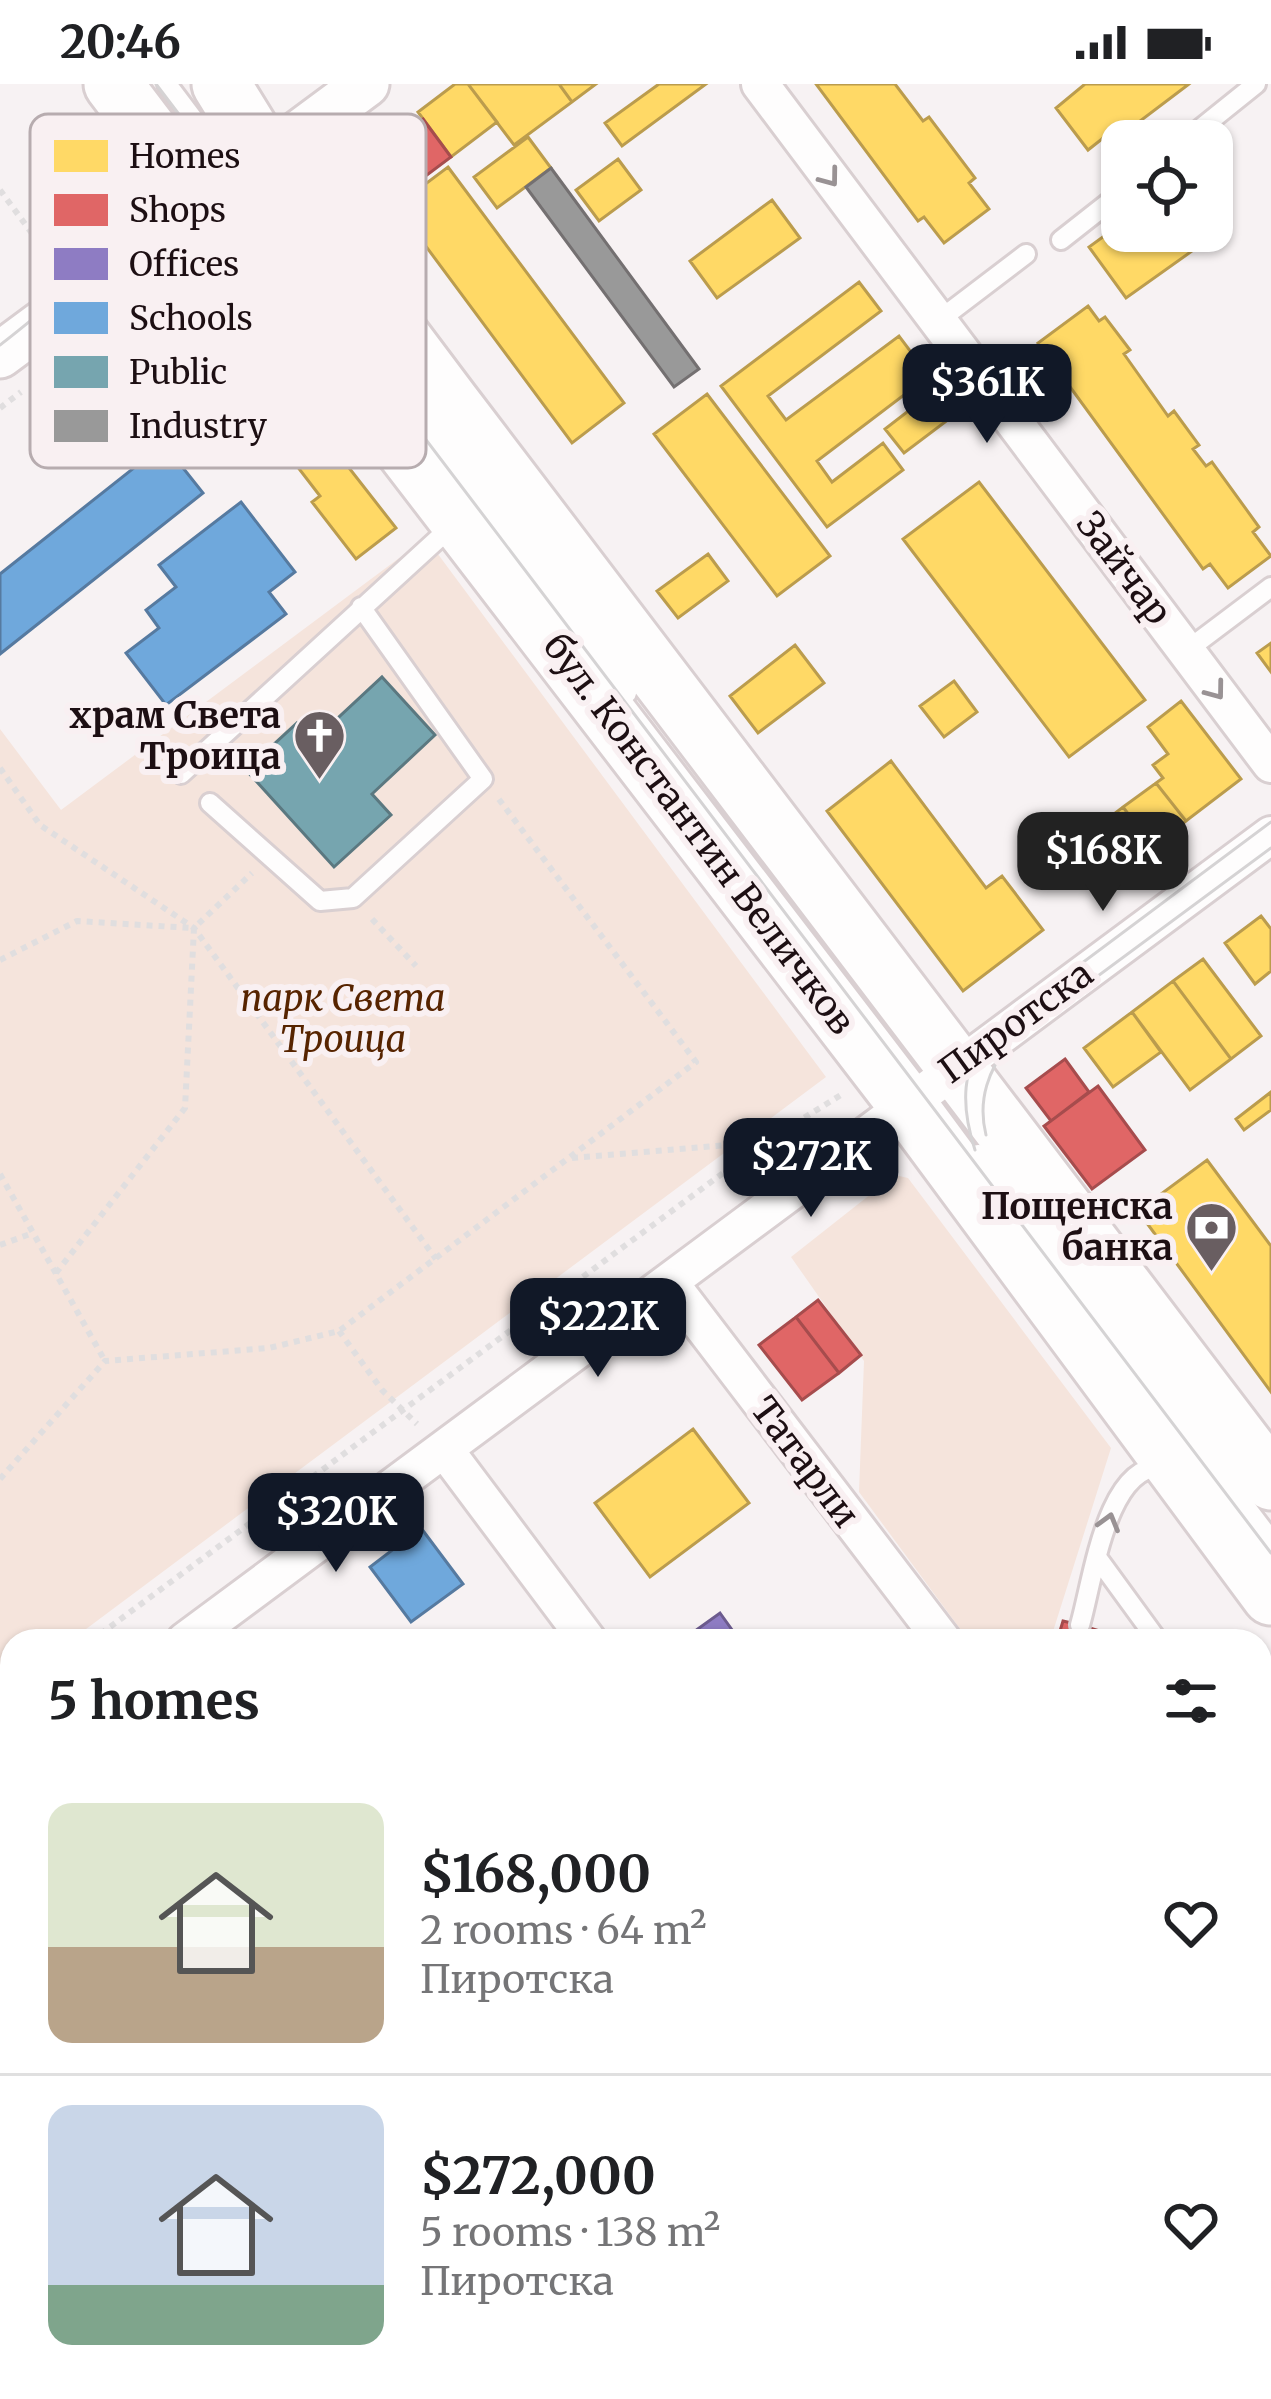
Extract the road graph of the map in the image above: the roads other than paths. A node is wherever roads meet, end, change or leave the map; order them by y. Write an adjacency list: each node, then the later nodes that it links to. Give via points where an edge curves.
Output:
1 (113, 84): 7 (main road, бул. Константин Величков)
2 (167, 84): 8 (lane, бул. Константин Величков)
3 (221, 84): 9 (main road, бул. Константин Величков)
4 (366, 84): 10 (street)
5 (760, 84): 15 (street, Зайчар, one-way to 15)
6 (1256, 84): 11 (lane)
7 (136, 114)
8 (190, 114)
9 (226, 114)
10 (325, 114)
11 (1211, 120)
12 (1101, 209): 13 (lane)
13 (1061, 240)
14 (1026, 254): 15 (lane)
15 (938, 321): 24 (street, Зайчар)
16 (30, 333): 17 (street)
17 (0, 355)
18 (426, 425): 30 (main road, бул. Константин Величков)
19 (426, 426): 25 (lane, бул. Константин Величков)
20 (419, 468): 21 (main road, бул. Константин Величков)
21 (459, 520): 23 (lane); 30 (main road, бул. Константин Величков)
22 (1271, 587): 24 (lane)
23 (361, 607): 27 (lane); 28 (lane, via 483,779 353,898 320,901)
24 (1186, 651): 26 (street, Зайчар, one-way to 26)
25 (638, 706)
26 (1271, 764)
27 (181, 774)
28 (210, 803)
29 (1271, 835): 30 (street, Пиротска)
30 (929, 1086): 32 (street, Пиротска); 34 (main road, бул. Константин Величков); 35 (main road, бул. Константин Величков)
31 (966, 1137): 36 (lane)
32 (669, 1282): 33 (street, Пиротска); 42 (street, Татарли)
33 (446, 1450): 40 (street, Пиротска); 41 (street)
34 (1181, 1475): 37 (lane, one-way to 34, via 1125,1481 1146,1467); 38 (main road, бул. Константин Величков)
35 (1271, 1481)
36 (1271, 1540)
37 (1099, 1561): 39 (lane); 43 (lane)
38 (1271, 1596)
39 (1080, 1625)
40 (204, 1629)
41 (579, 1629)
42 (934, 1629)
43 (1149, 1629)

